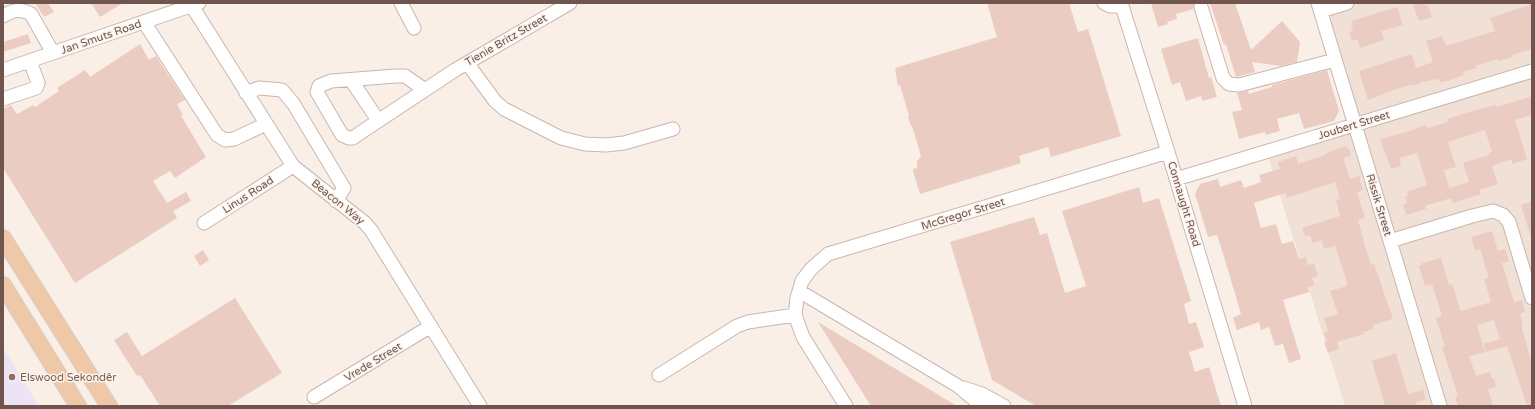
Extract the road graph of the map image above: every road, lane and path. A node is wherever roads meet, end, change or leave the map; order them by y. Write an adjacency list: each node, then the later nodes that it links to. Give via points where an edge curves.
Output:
1 (401, 3): 11 (street)
2 (570, 3): 15 (street, Tienie Britz Street)
3 (1104, 3): 6 (street, via 1110,6)
4 (1347, 3): 8 (street)
5 (193, 4): 10 (street, Jan Smuts Road); 20 (street, Beacon Way)
6 (1121, 5): 26 (street, Connaught Road)
7 (1201, 7): 13 (street, via 1224,78 1232,86)
8 (1319, 7): 13 (street, Rissik Street)
9 (3, 16): 12 (street, via 13,10 25,10 31,14)
10 (144, 22): 12 (street, Jan Smuts Road); 23 (street, via 217,135 225,140 234,139)
11 (414, 28)
12 (53, 53): 14 (street, Jan Smuts Road)
13 (1335, 60): 24 (street, Rissik Street)
14 (30, 61): 16 (street, Jan Smuts Road); 21 (street, via 38,83 36,88)
15 (467, 62): 19 (street, Tienie Britz Street); 25 (street, via 487,91 504,109 561,138 586,144 606,145 624,143)
16 (3, 70)
17 (1532, 72): 24 (street, Joubert Street)
18 (351, 80): 19 (street, via 401,76 411,79); 22 (street); 22 (street, Tienie Britz Street, via 330,81 317,89 318,96 342,135 353,138)
19 (425, 90): 22 (street, Tienie Britz Street)
20 (246, 93): 23 (street, Beacon Way); 29 (street, via 258,88 282,90 293,103 344,188)
21 (3, 99)
22 (378, 120)
23 (266, 124): 27 (street, Beacon Way)
24 (1355, 125): 28 (street, Joubert Street); 32 (street, Rissik Street)
25 (673, 129)
26 (1168, 152): 28 (street, Connaught Road); 34 (street, McGregor Street, via 828,254 810,269)
27 (293, 166): 29 (street, Beacon Way); 30 (street, Linus Road)
28 (1176, 179): 47 (street, Connaught Road)
29 (336, 201): 37 (street, Beacon Way, via 371,230)
30 (204, 223)
31 (3, 238): 42 (main road)
32 (1390, 241): 35 (street, via 1472,216 1498,212 1509,222); 48 (street, Rissik Street)
33 (3, 285): 41 (main road)
34 (799, 290): 36 (street, McGregor Street); 39 (street)
35 (1532, 298)
36 (796, 315): 38 (street, via 737,326); 44 (street, via 803,337)
37 (431, 326): 40 (street, Vrede Street); 43 (street, Beacon Way)
38 (659, 375)
39 (958, 386): 45 (street); 46 (street, via 982,394)
40 (314, 397)
41 (78, 406)
42 (109, 406)
43 (480, 406)
44 (846, 406)
45 (982, 406)
46 (1004, 406)
47 (1245, 406)
48 (1440, 406)

